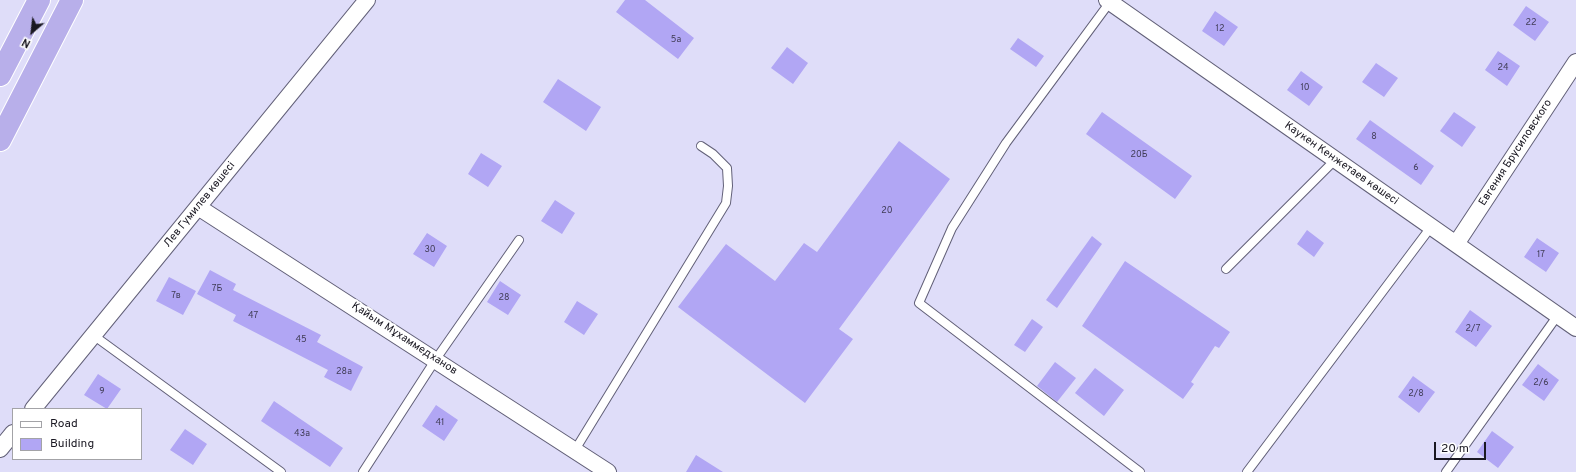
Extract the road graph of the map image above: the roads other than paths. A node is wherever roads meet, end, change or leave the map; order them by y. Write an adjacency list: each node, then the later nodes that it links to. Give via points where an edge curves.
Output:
1 (39, 0): 6 (highway)
2 (72, 0): 7 (highway)
3 (367, 0): 10 (street, Лев Гумилев көшесі)
4 (1108, 1): 9 (street, Каукен Кенжетаев көшесі); 26 (lane, via 1006,143 952,228 919,303)
5 (1576, 62): 13 (street, Евгения Брусиловского)
6 (0, 76)
7 (0, 140)
8 (701, 146): 22 (lane, via 714,154 727,168 726,203)
9 (1336, 159): 11 (street, Каукен Кенжетаев көшесі); 14 (lane)
10 (198, 207): 17 (street, Лев Гумилев көшесі); 18 (street, Қайым Мұхаммедханов)
11 (1431, 227): 13 (street, Каукен Кенжетаев көшесі); 27 (lane)
12 (519, 240): 18 (lane)
13 (1456, 244): 15 (street, Каукен Кенжетаев көшесі)
14 (1226, 269)
15 (1558, 315): 16 (street, Каукен Кенжетаев көшесі); 28 (lane)
16 (1576, 328)
17 (93, 335): 19 (street, Лев Гумилев көшесі); 23 (lane)
18 (436, 359): 22 (street, Қайым Мұхаммедханов); 24 (lane)
19 (34, 408)
20 (12, 435): 21 (street)
21 (0, 449)
22 (576, 450): 25 (street, Қайым Мұхаммедханов)
23 (281, 472)
24 (363, 472)
25 (608, 472)
26 (1140, 472)
27 (1247, 472)
28 (1446, 472)

